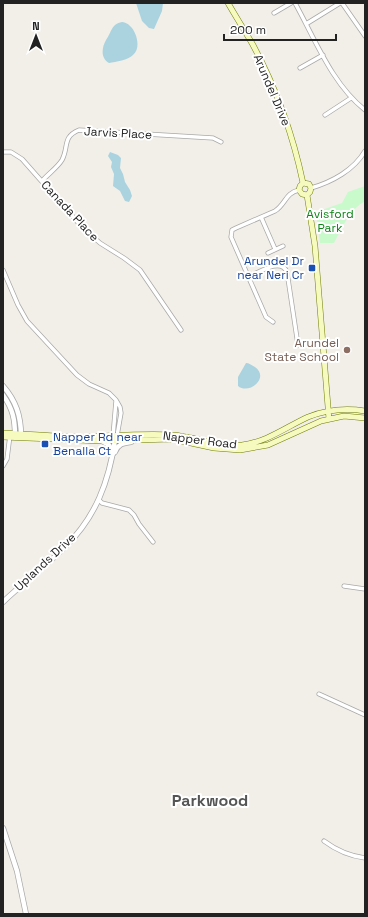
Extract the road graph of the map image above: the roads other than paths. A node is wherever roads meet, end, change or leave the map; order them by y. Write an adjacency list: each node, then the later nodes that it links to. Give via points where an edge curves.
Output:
1 (228, 3): 17 (main road, Arundel Drive, via 252,44 278,99 292,139)
2 (291, 3): 5 (street)
3 (295, 3): 6 (street)
4 (341, 3): 6 (street); 7 (street)
5 (274, 13)
6 (306, 24): 8 (street)
7 (365, 36)
8 (323, 55): 9 (street); 10 (street)
9 (300, 68)
10 (351, 98): 11 (street); 12 (street)
11 (365, 110)
12 (324, 115)
13 (221, 142): 16 (street, Jarvis Place, via 213,138 78,130 68,139 62,160)
14 (365, 151): 18 (street, via 343,174)
15 (3, 152): 16 (street, Canada Place, via 12,152 22,159)
16 (42, 181): 28 (street, Canada Place, via 82,227 100,243 140,270)
17 (303, 183): 18 (main road, via 310,184); 19 (main road)
18 (312, 188): 20 (main road)
19 (299, 190): 20 (main road); 21 (street, via 289,194 280,208)
20 (307, 195): 32 (main road, via 315,246)
21 (261, 217): 23 (street); 26 (street, via 232,230 231,233)
22 (283, 246): 23 (street)
23 (275, 249): 24 (street)
24 (268, 252)
25 (3, 270): 39 (street, via 27,321 76,375 109,393 116,400)
26 (248, 277): 27 (street, via 266,317); 29 (street, via 273,266 286,268)
27 (272, 322)
28 (181, 330)
29 (298, 345)
30 (3, 386): 38 (street, via 19,411)
31 (3, 395): 37 (street, via 15,419)
32 (327, 411): 33 (main road, Napper Road); 35 (main road); 39 (main road, Napper Road, via 309,417 276,435 243,445 222,445 173,435)
33 (365, 411)
34 (365, 418): 35 (main road, Napper Road, via 344,416)
35 (328, 419): 41 (main road, Napper Road, via 268,445 240,450 214,448 172,439)
36 (3, 433): 37 (main road, Napper Road)
37 (12, 436): 38 (main road, Napper Road); 40 (main road, Napper Road); 44 (street, via 7,460)
38 (21, 436): 39 (main road, Napper Road); 42 (main road, Napper Road)
39 (115, 437): 41 (main road, Napper Road); 42 (main road, Napper Road); 43 (street, Uplands Drive)
40 (3, 438)
41 (151, 439): 43 (street, via 123,443 116,448)
42 (102, 441): 43 (street, via 111,448)
43 (113, 455): 45 (street, Uplands Drive)
44 (3, 466)
45 (99, 500): 46 (street, via 129,510); 49 (street, Uplands Drive, via 91,515 66,547)
46 (153, 542)
47 (344, 586): 48 (street)
48 (365, 589)
49 (3, 602)
50 (319, 694): 51 (street)
51 (365, 715)
52 (3, 828): 55 (street)
53 (324, 841): 54 (street, via 355,857)
54 (365, 858)
55 (26, 914)

